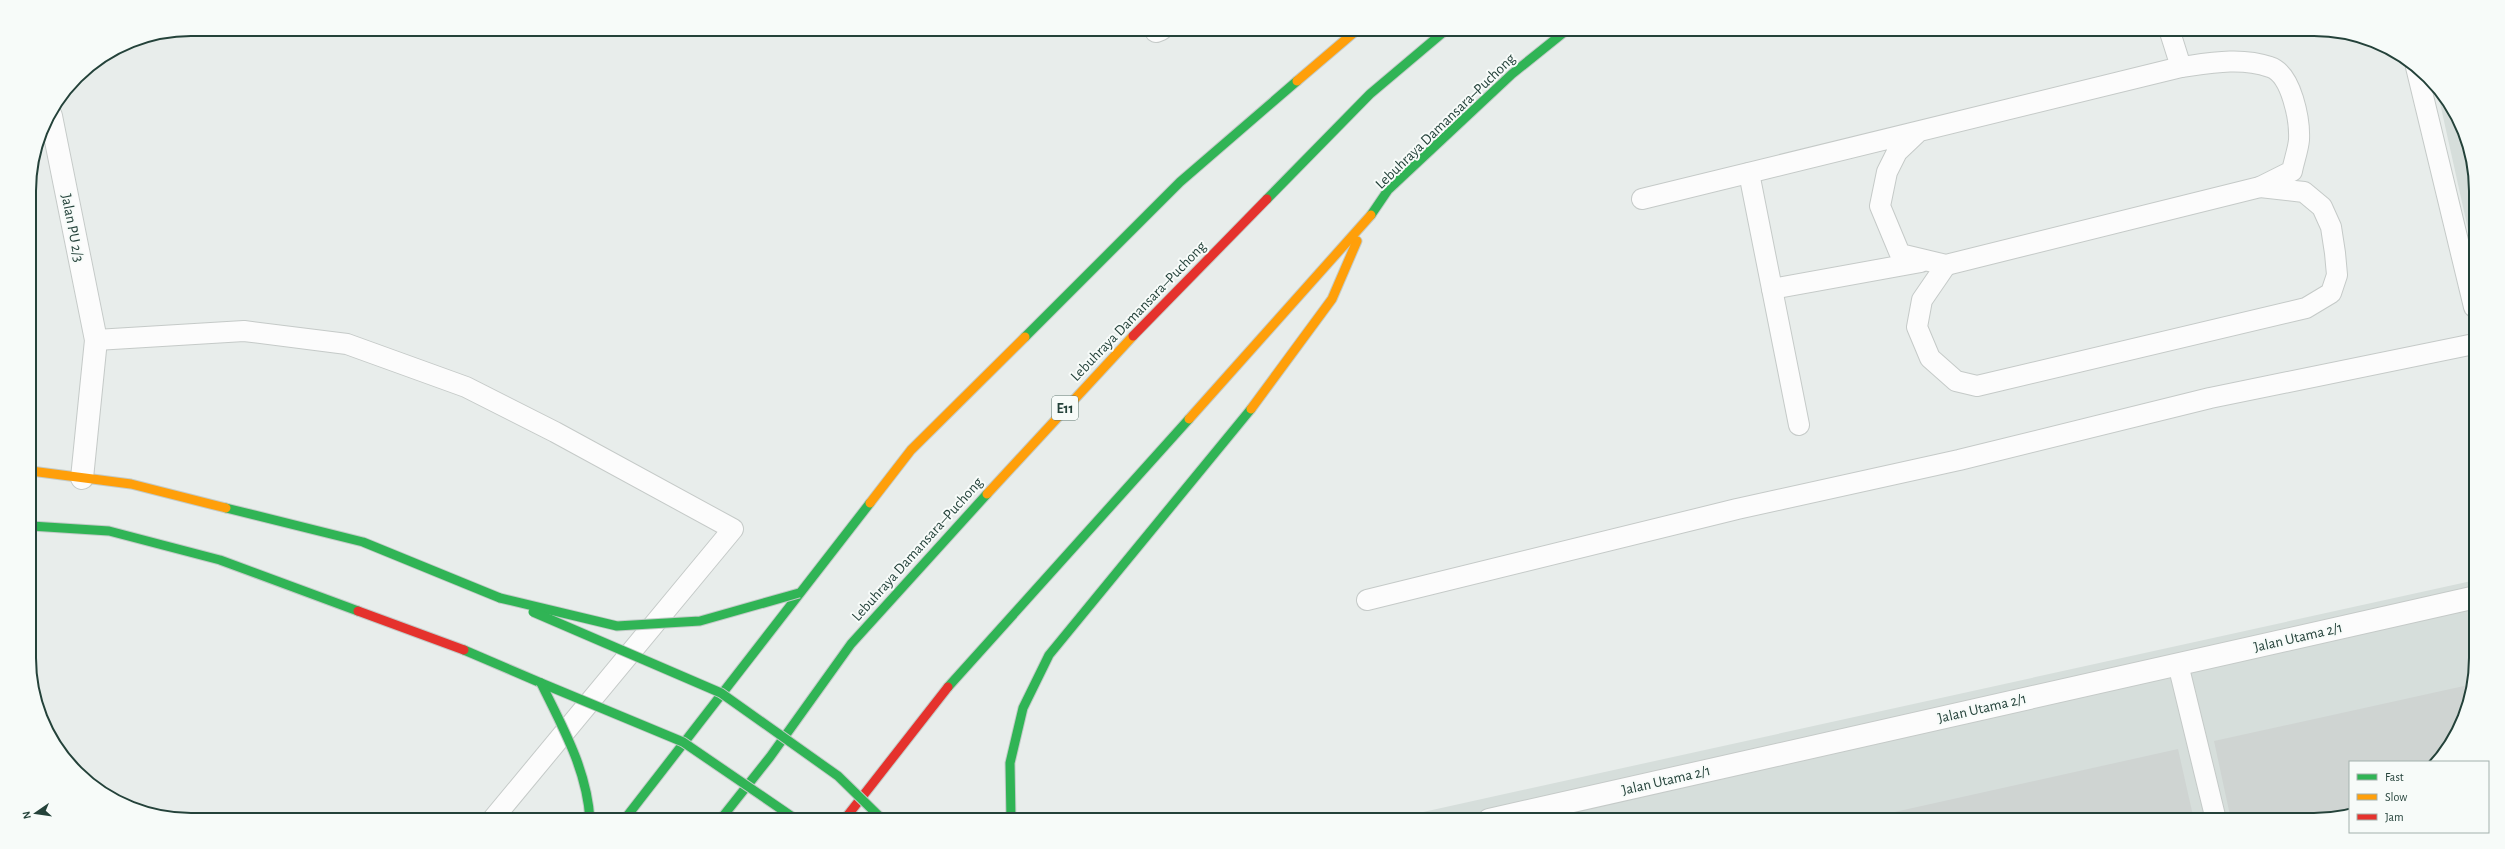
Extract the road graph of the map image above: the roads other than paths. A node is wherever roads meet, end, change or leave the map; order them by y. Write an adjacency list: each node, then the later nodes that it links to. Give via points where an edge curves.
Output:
1 (1350, 36): 23 (main road, via 1180,182 910,450)
2 (1439, 36): 34 (main road, Lebuhraya Damansara–Puchong / E11, via 1370,94 1092,377 851,644 770,757)
3 (1559, 36): 12 (main road, Lebuhraya Damansara–Puchong, via 1512,74 1388,190)
4 (2171, 36): 5 (lane)
5 (2181, 66): 8 (lane); 10 (lane, via 2228,60 2271,67 2284,79 2297,108 2299,141 2292,170)
6 (2419, 78): 15 (lane)
7 (52, 124): 17 (street, Jalan PU 2/3)
8 (1917, 133): 9 (lane); 13 (lane, via 1897,152 1887,172 1880,206 1900,254)
9 (1750, 173): 11 (lane); 16 (lane)
10 (2260, 188): 14 (lane); 14 (lane, via 2304,192 2322,207 2331,227 2337,275 2331,293 2306,308 1977,386 1956,381 1930,358 1917,327 1922,300)
11 (1642, 198)
12 (1365, 223): 36 (main road, Lebuhraya Damansara–Puchong, via 934,702); 38 (main road, via 1332,299 1274,380 1049,655 1023,708 1010,763)
13 (1924, 261): 14 (lane); 16 (lane)
14 (1946, 265)
15 (2469, 285)
16 (1772, 289): 19 (lane)
17 (96, 340): 21 (street, Jalan PU 2/3); 31 (lane, via 244,331 347,344 466,387 555,432 733,529)
18 (2469, 345): 26 (lane, via 2210,398 1959,460 1737,509)
19 (1799, 425)
20 (36, 472): 21 (main road)
21 (82, 478): 24 (main road, via 132,484 363,542)
22 (36, 526): 28 (main road, via 109,531 220,560 490,660)
23 (799, 593): 24 (main road, bridge, via 700,621 617,626); 29 (main road)
24 (500, 598): 29 (main road, bridge)
25 (2469, 599): 27 (street, Jalan Utama 2/1)
26 (1367, 600)
27 (2178, 664): 39 (street, Jalan Utama 2/1); 40 (lane)
28 (541, 683): 30 (main road, bridge); 32 (main road, bridge, via 578,763 590,803)
29 (721, 694): 30 (main road); 37 (main road, bridge, via 838,776)
30 (683, 742): 33 (main road); 35 (main road, bridge)
31 (498, 813)
32 (590, 813)
33 (629, 813)
34 (726, 813)
35 (787, 813)
36 (849, 813)
37 (876, 813)
38 (1011, 813)
39 (1520, 813)
40 (2214, 813)

